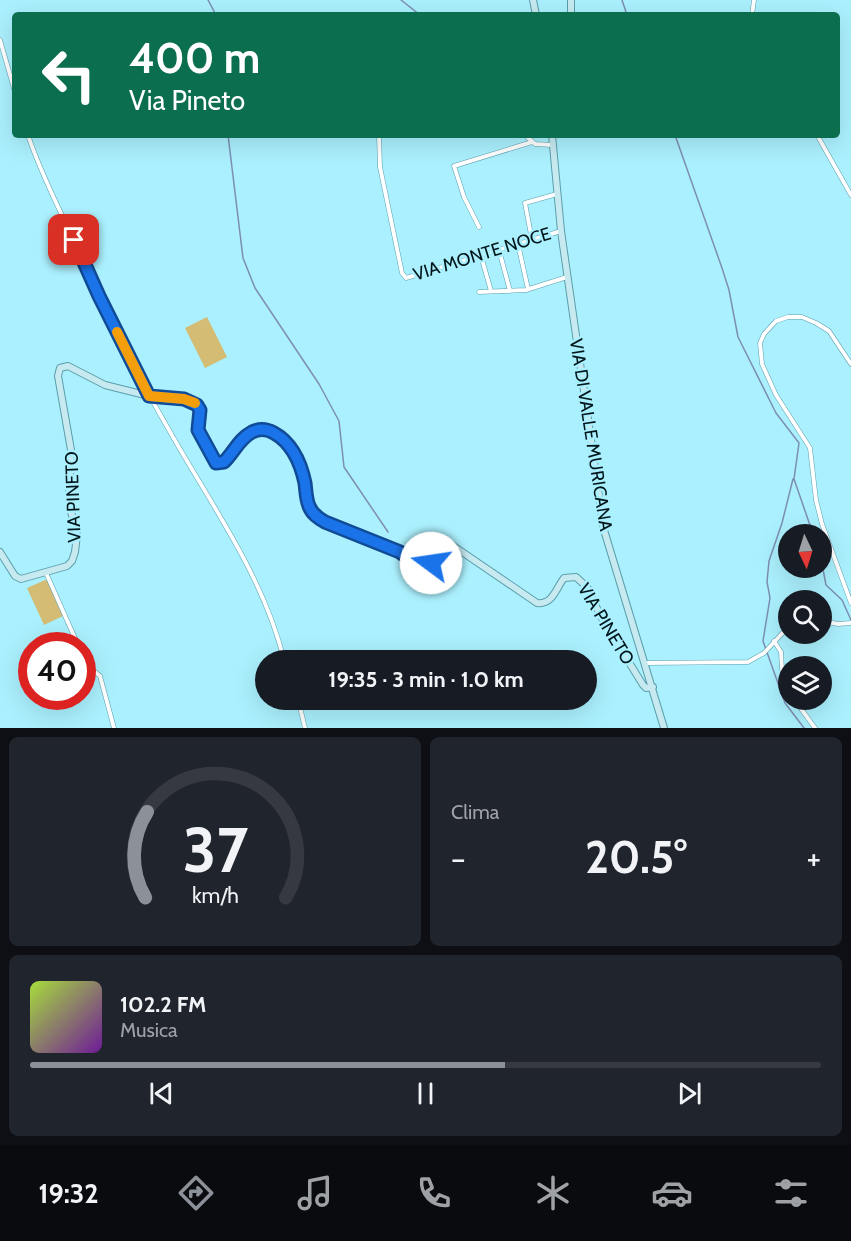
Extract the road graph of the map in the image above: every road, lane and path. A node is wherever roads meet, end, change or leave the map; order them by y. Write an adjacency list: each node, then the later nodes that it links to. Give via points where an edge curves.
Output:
1 (0, 40): 2 (street)
2 (12, 82)
3 (29, 138): 24 (street, via 99,296)
4 (379, 138): 17 (street, VIA MONTE NOCE, via 380,165 404,277)
5 (528, 138): 8 (street)
6 (552, 138): 9 (street, VIA DI VALLE MURICANA)
7 (819, 138): 11 (street)
8 (532, 142): 9 (street); 12 (street, via 454,166)
9 (553, 145): 10 (street, VIA DI VALLE MURICANA)
10 (557, 194): 13 (street, VIA DI VALLE MURICANA); 14 (street, via 525,203)
11 (851, 195)
12 (479, 227)
13 (561, 231): 14 (street, VIA MONTE NOCE); 18 (street, VIA DI VALLE MURICANA)
14 (532, 240): 15 (street, VIA MONTE NOCE)
15 (518, 244): 16 (street, VIA MONTE NOCE); 19 (street)
16 (499, 250): 17 (street, VIA MONTE NOCE); 21 (street)
17 (481, 256): 20 (street)
18 (567, 277): 19 (street); 35 (street, VIA DI VALLE MURICANA, via 604,530)
19 (528, 289): 21 (street)
20 (491, 291): 21 (street); 22 (street)
21 (510, 291)
22 (478, 292)
23 (851, 364): 27 (street, via 829,331 803,317 777,321 760,343 762,364 776,395 810,448 822,524)
24 (149, 396): 26 (street, VIA PINETO, via 99,383 71,367 59,369 72,450 70,507 77,537 71,563); 33 (street, via 234,538 270,616); 37 (street, VIA PINETO, via 196,404 200,410 198,430 217,463 226,460 254,430 276,434 297,459 316,517 403,553 420,567 431,564 429,543 436,537 540,604 550,600 564,578 579,579 643,685)
25 (0, 552): 26 (street, VIA PINETO, via 18,578)
26 (46, 573): 30 (street)
27 (851, 603)
28 (851, 622): 29 (street)
29 (832, 623)
30 (72, 632)
31 (778, 637): 32 (street)
32 (774, 641): 34 (street); 35 (street, via 748,662)
33 (281, 650)
34 (781, 656)
35 (645, 663): 37 (street, VIA DI VALLE MURICANA)
36 (96, 673): 40 (street)
37 (653, 687): 42 (street, VIA DI VALLE MURICANA)
38 (301, 710): 41 (street)
39 (802, 710): 43 (street)
40 (114, 728)
41 (305, 728)
42 (664, 728)
43 (815, 728)

